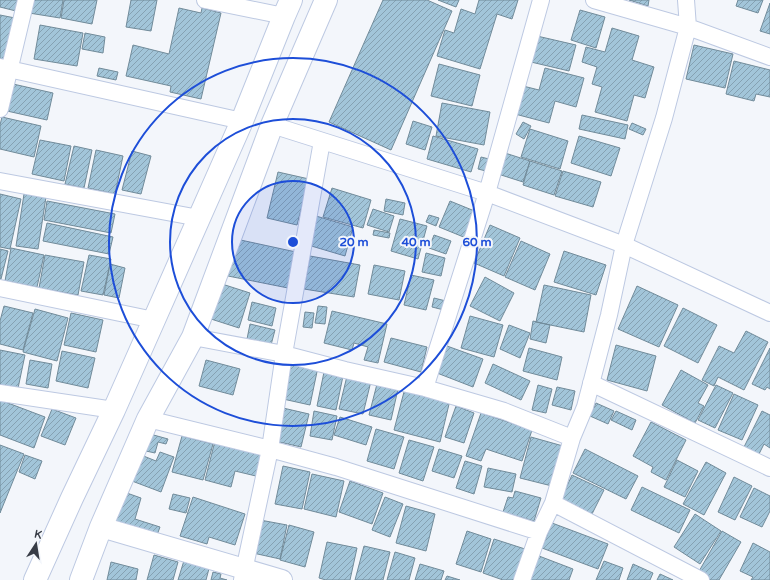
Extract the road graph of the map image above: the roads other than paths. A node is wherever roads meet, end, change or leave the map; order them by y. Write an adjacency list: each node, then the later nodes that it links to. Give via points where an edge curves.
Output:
1 (26, 0): 10 (street)
2 (205, 0): 7 (street)
3 (326, 0): 13 (main road)
4 (541, 0): 16 (street)
5 (594, 0): 8 (street)
6 (686, 0): 8 (street)
7 (287, 8): 12 (main road)
8 (688, 27): 9 (street); 18 (street, via 664,118)
9 (770, 57)
10 (5, 68): 11 (street); 12 (street)
11 (0, 109)
12 (242, 121): 17 (main road)
13 (272, 125): 14 (street); 22 (main road)
14 (322, 141): 16 (street); 23 (street)
15 (0, 182): 17 (street)
16 (487, 193): 18 (street); 25 (street)
17 (199, 218): 21 (main road)
18 (624, 245): 20 (street); 24 (street)
19 (0, 288): 21 (street)
20 (770, 313)
21 (154, 320): 27 (main road)
22 (193, 337): 23 (street); 28 (main road)
23 (284, 354): 25 (street); 30 (street)
24 (591, 384): 29 (street, via 585,408); 31 (street)
25 (425, 388): 29 (street, via 504,411)
26 (0, 393): 27 (street)
27 (114, 410): 36 (main road)
28 (148, 418): 30 (street); 33 (main road)
29 (572, 438): 32 (street)
30 (270, 449): 34 (street); 35 (street)
31 (770, 468)
32 (553, 503): 34 (street); 40 (street)
33 (101, 526): 35 (street); 37 (main road)
34 (539, 532): 39 (street)
35 (243, 574): 38 (street)
36 (35, 580)
37 (81, 580)
38 (282, 580)
39 (522, 580)
40 (701, 580)

